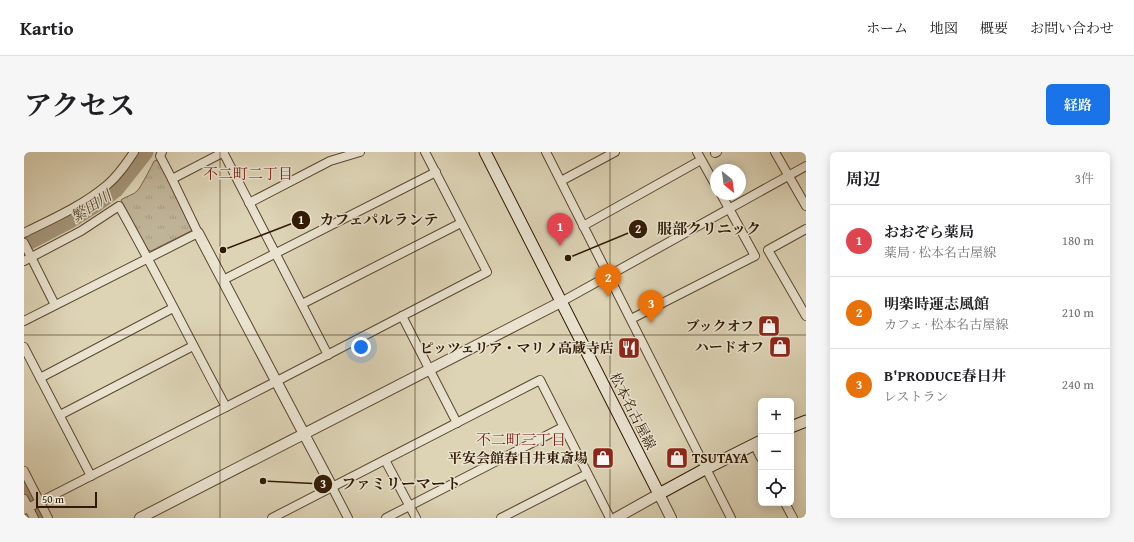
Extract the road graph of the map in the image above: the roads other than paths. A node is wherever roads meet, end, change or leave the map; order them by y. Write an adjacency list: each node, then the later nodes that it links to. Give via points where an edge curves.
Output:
1 (134, 152): 25 (street, via 107,185 91,197)
2 (161, 152): 16 (street, via 160,156)
3 (224, 152): 16 (street); 19 (street)
4 (360, 152): 19 (street, via 330,161)
5 (425, 152): 13 (street)
6 (485, 152): 33 (main road, 松本名古屋線)
7 (546, 152): 17 (street)
8 (614, 152): 17 (street)
9 (697, 152): 11 (street)
10 (776, 152): 14 (street)
11 (701, 160): 15 (street); 23 (street)
12 (806, 166): 14 (street)
13 (436, 172): 22 (street); 28 (street)
14 (789, 175): 20 (street); 21 (street)
15 (710, 176)
16 (172, 179): 26 (street)
17 (561, 181): 23 (street)
18 (724, 200): 21 (street)
19 (250, 203): 28 (street)
20 (806, 206)
21 (729, 209): 31 (street); 39 (street, via 755,256)
22 (461, 222): 34 (street); 37 (street, via 487,272)
23 (583, 226): 31 (street)
24 (806, 229): 38 (street, via 768,250)
25 (24, 233)
26 (198, 234): 29 (street); 32 (street)
27 (24, 243): 30 (street)
28 (276, 254): 32 (street); 34 (street)
29 (148, 258): 30 (street, via 119,206 81,231); 35 (street); 36 (street)
30 (28, 259): 35 (street)
31 (609, 276): 33 (street); 39 (street)
32 (223, 280): 46 (street)
33 (561, 302): 44 (street); 61 (main road, 松本名古屋線)
34 (302, 304): 43 (street)
35 (55, 306): 40 (street)
36 (173, 308): 41 (street); 45 (street)
37 (402, 316): 43 (street); 44 (street)
38 (806, 316)
39 (631, 319): 56 (street)
40 (24, 321)
41 (193, 346): 47 (street); 48 (street)
42 (24, 347): 45 (street)
43 (328, 354): 46 (street)
44 (429, 369): 50 (street); 53 (street)
45 (40, 378): 48 (street)
46 (277, 381): 47 (street); 53 (street)
47 (226, 407): 59 (street)
48 (60, 416): 59 (street)
49 (806, 420): 51 (main road)
50 (457, 423): 52 (street, via 540,380); 55 (street)
51 (794, 426)
52 (563, 427): 58 (street); 64 (street)
53 (304, 434): 60 (street); 70 (street)
54 (757, 443): 56 (main road)
55 (385, 460): 60 (street); 64 (street)
56 (705, 469): 61 (main road); 79 (street)
57 (24, 471): 63 (street)
58 (587, 474): 75 (street); 76 (street)
59 (91, 476): 63 (street)
60 (332, 487): 67 (street); 72 (street)
61 (659, 494): 77 (street); 78 (street)
62 (24, 499): 66 (street)
63 (40, 502): 66 (street); 69 (street)
64 (410, 506): 73 (street); 74 (street)
65 (787, 506): 80 (street)
66 (27, 509): 68 (street)
67 (282, 516): 71 (street)
68 (34, 518)
69 (48, 518)
70 (140, 518)
71 (272, 518)
72 (348, 518)
73 (386, 518)
74 (416, 518)
75 (501, 518)
76 (610, 518)
77 (616, 518)
78 (671, 518)
79 (731, 518)
80 (793, 518)

